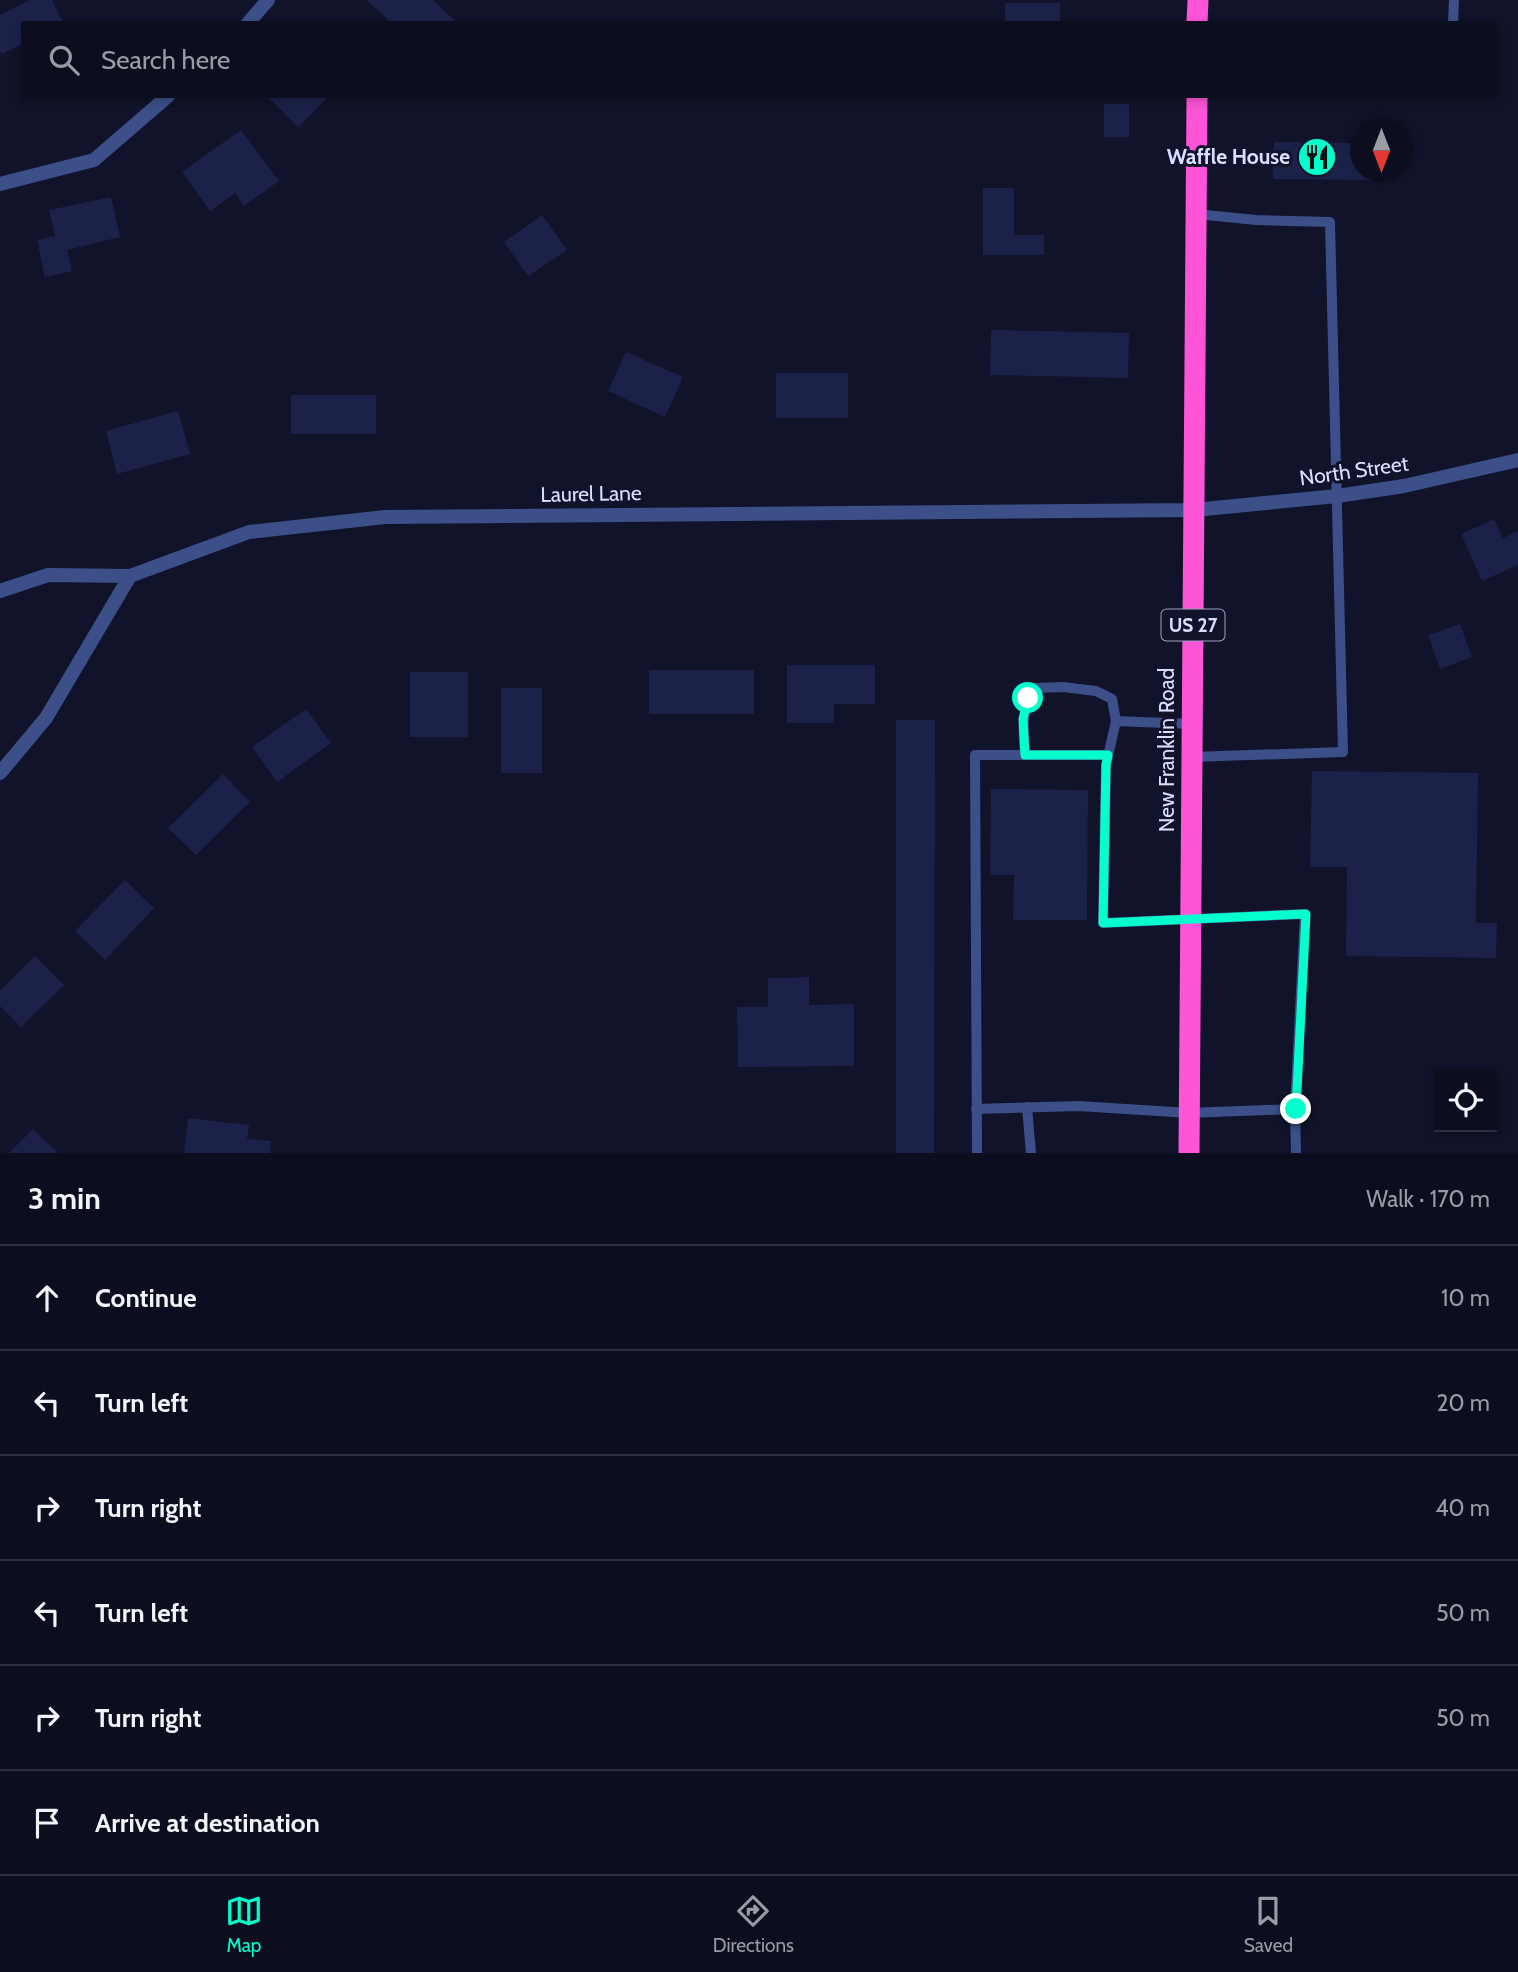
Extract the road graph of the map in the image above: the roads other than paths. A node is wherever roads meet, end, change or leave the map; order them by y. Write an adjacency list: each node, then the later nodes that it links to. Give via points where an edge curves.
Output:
1 (268, 0): 4 (street)
2 (1198, 0): 5 (highway)
3 (1454, 0): 6 (lane)
4 (249, 21)
5 (1197, 21)
6 (1453, 21)
7 (167, 98): 9 (street, via 94,160)
8 (1197, 98): 10 (highway, New Franklin Road / US 27)
9 (0, 184)
10 (1196, 214): 12 (lane, via 1330,222); 13 (highway, New Franklin Road / US 27)
11 (1518, 460): 12 (street, North Street)
12 (1337, 496): 13 (street, North Street); 20 (lane, via 1343,752)
13 (1194, 510): 14 (street, Laurel Lane, via 385,517 249,532); 17 (highway, New Franklin Road / US 27)
14 (130, 576): 15 (street, Laurel Lane, via 48,575); 21 (street, via 46,718)
15 (0, 591)
16 (1116, 721): 17 (lane); 18 (lane, via 1112,699 1096,691 1034,688 1023,719); 19 (lane)
17 (1192, 724): 20 (highway, New Franklin Road / US 27)
18 (1025, 755): 19 (lane); 24 (lane, via 975,755)
19 (1108, 755): 22 (lane, via 1103,923)
20 (1192, 757): 22 (highway, New Franklin Road / US 27)
21 (0, 773)
22 (1191, 920): 25 (lane, via 1306,914); 26 (highway, New Franklin Road / US 27)
23 (1027, 1107): 24 (lane); 26 (lane); 28 (lane)
24 (976, 1109): 27 (lane)
25 (1296, 1109): 26 (lane); 30 (lane)
26 (1189, 1114): 29 (highway, New Franklin Road / US 27)
27 (977, 1153)
28 (1031, 1153)
29 (1189, 1153)
30 (1296, 1153)

